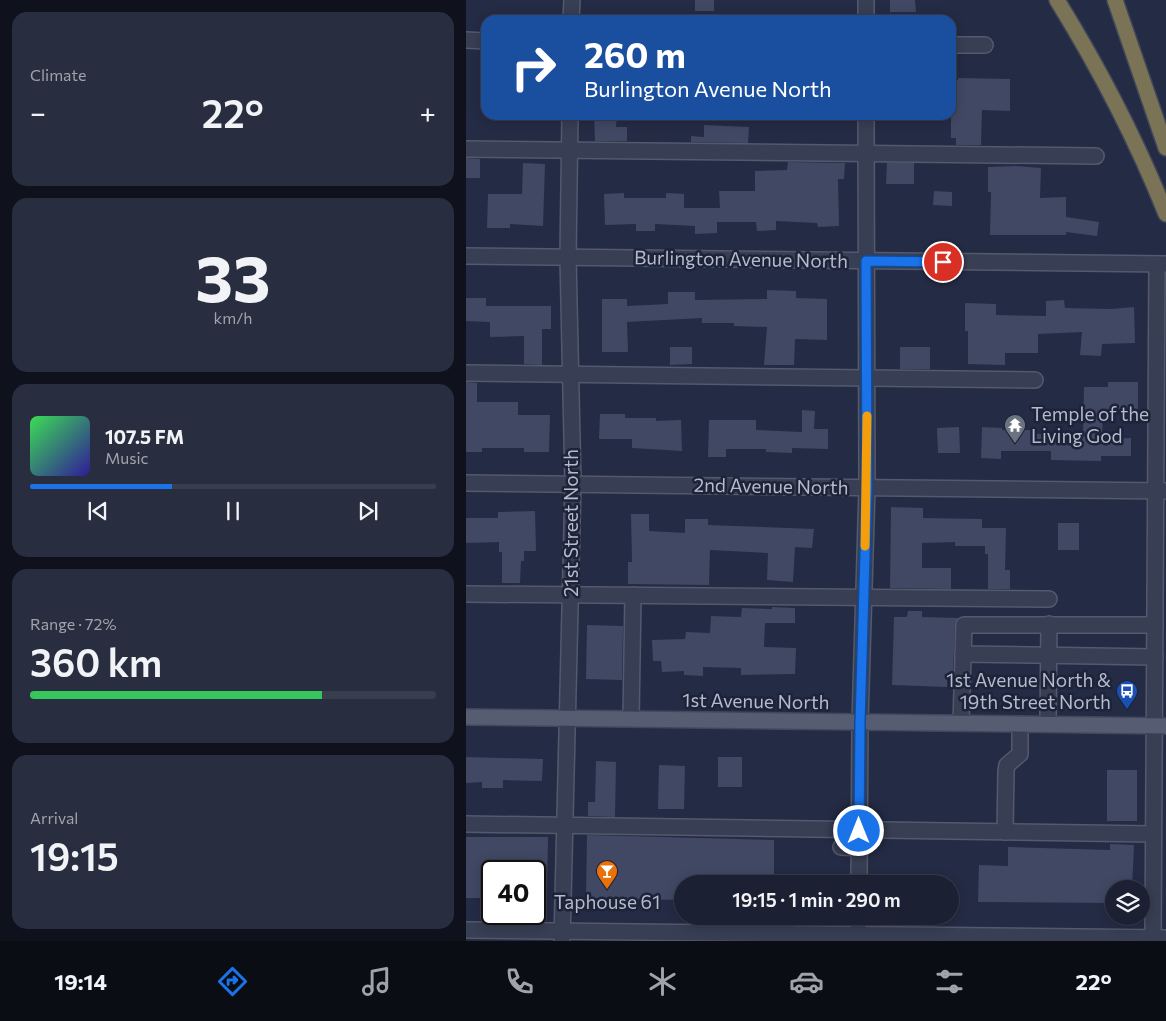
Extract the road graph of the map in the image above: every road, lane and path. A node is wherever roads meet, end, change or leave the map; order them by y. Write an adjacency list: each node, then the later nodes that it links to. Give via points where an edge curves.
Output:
1 (572, 0): 5 (street)
2 (866, 0): 6 (street)
3 (1057, 0): 18 (highway, via 1094,60)
4 (1115, 0): 13 (highway)
5 (571, 15)
6 (866, 15)
7 (466, 40): 8 (street)
8 (481, 41)
9 (956, 45): 10 (street)
10 (985, 45)
11 (570, 120): 15 (street, 21st Street North)
12 (866, 120): 16 (street)
13 (1166, 148)
14 (466, 150): 15 (street)
15 (570, 150): 16 (street); 20 (street, 21st Street North)
16 (866, 154): 17 (street); 21 (street)
17 (1096, 156)
18 (1166, 214)
19 (466, 256): 20 (street, Burlington Avenue North)
20 (568, 257): 21 (street, Burlington Avenue North); 24 (street, 21st Street North)
21 (866, 261): 22 (street, Burlington Avenue North); 25 (street)
22 (1161, 264): 30 (street)
23 (466, 373): 24 (street)
24 (571, 374): 25 (street); 28 (street, 21st Street North)
25 (867, 378): 26 (street); 29 (street)
26 (1035, 380)
27 (466, 483): 28 (street, 2nd Avenue North)
28 (573, 484): 29 (street, 2nd Avenue North); 32 (street, 21st Street North)
29 (867, 488): 30 (street, 2nd Avenue North); 34 (street)
30 (1161, 491): 37 (street)
31 (466, 594): 32 (street)
32 (571, 595): 33 (street); 42 (street, 21st Street North)
33 (633, 595): 34 (street); 43 (street)
34 (864, 597): 35 (street); 44 (street)
35 (1049, 599)
36 (1049, 624): 37 (street); 38 (street, via 964,625); 39 (street)
37 (1155, 625): 40 (street)
38 (963, 654): 39 (street); 45 (street)
39 (1048, 656): 40 (street); 47 (street)
40 (1155, 657): 48 (street)
41 (466, 717): 42 (main road, 1st Avenue North)
42 (569, 718): 43 (main road, 1st Avenue North); 50 (street, 21st Street North)
43 (631, 719): 44 (main road, 1st Avenue North)
44 (860, 722): 45 (main road, 1st Avenue North); 51 (street)
45 (962, 723): 46 (main road, 1st Avenue North)
46 (1020, 724): 47 (main road, 1st Avenue North); 53 (street, via 1020,754 1006,771)
47 (1048, 724): 48 (main road, 1st Avenue North)
48 (1160, 726): 52 (street)
49 (466, 824): 50 (street)
50 (566, 826): 51 (street); 61 (street, 21st Street North)
51 (859, 831): 53 (street); 55 (street)
52 (1157, 831): 53 (street); 63 (street)
53 (1005, 832)
54 (841, 847): 55 (street)
55 (859, 848): 56 (street)
56 (859, 875)
57 (786, 925): 60 (street)
58 (858, 925): 62 (street)
59 (466, 930): 61 (street)
60 (786, 934): 61 (street); 62 (street)
61 (562, 936)
62 (858, 938): 63 (street)
63 (1157, 939)

